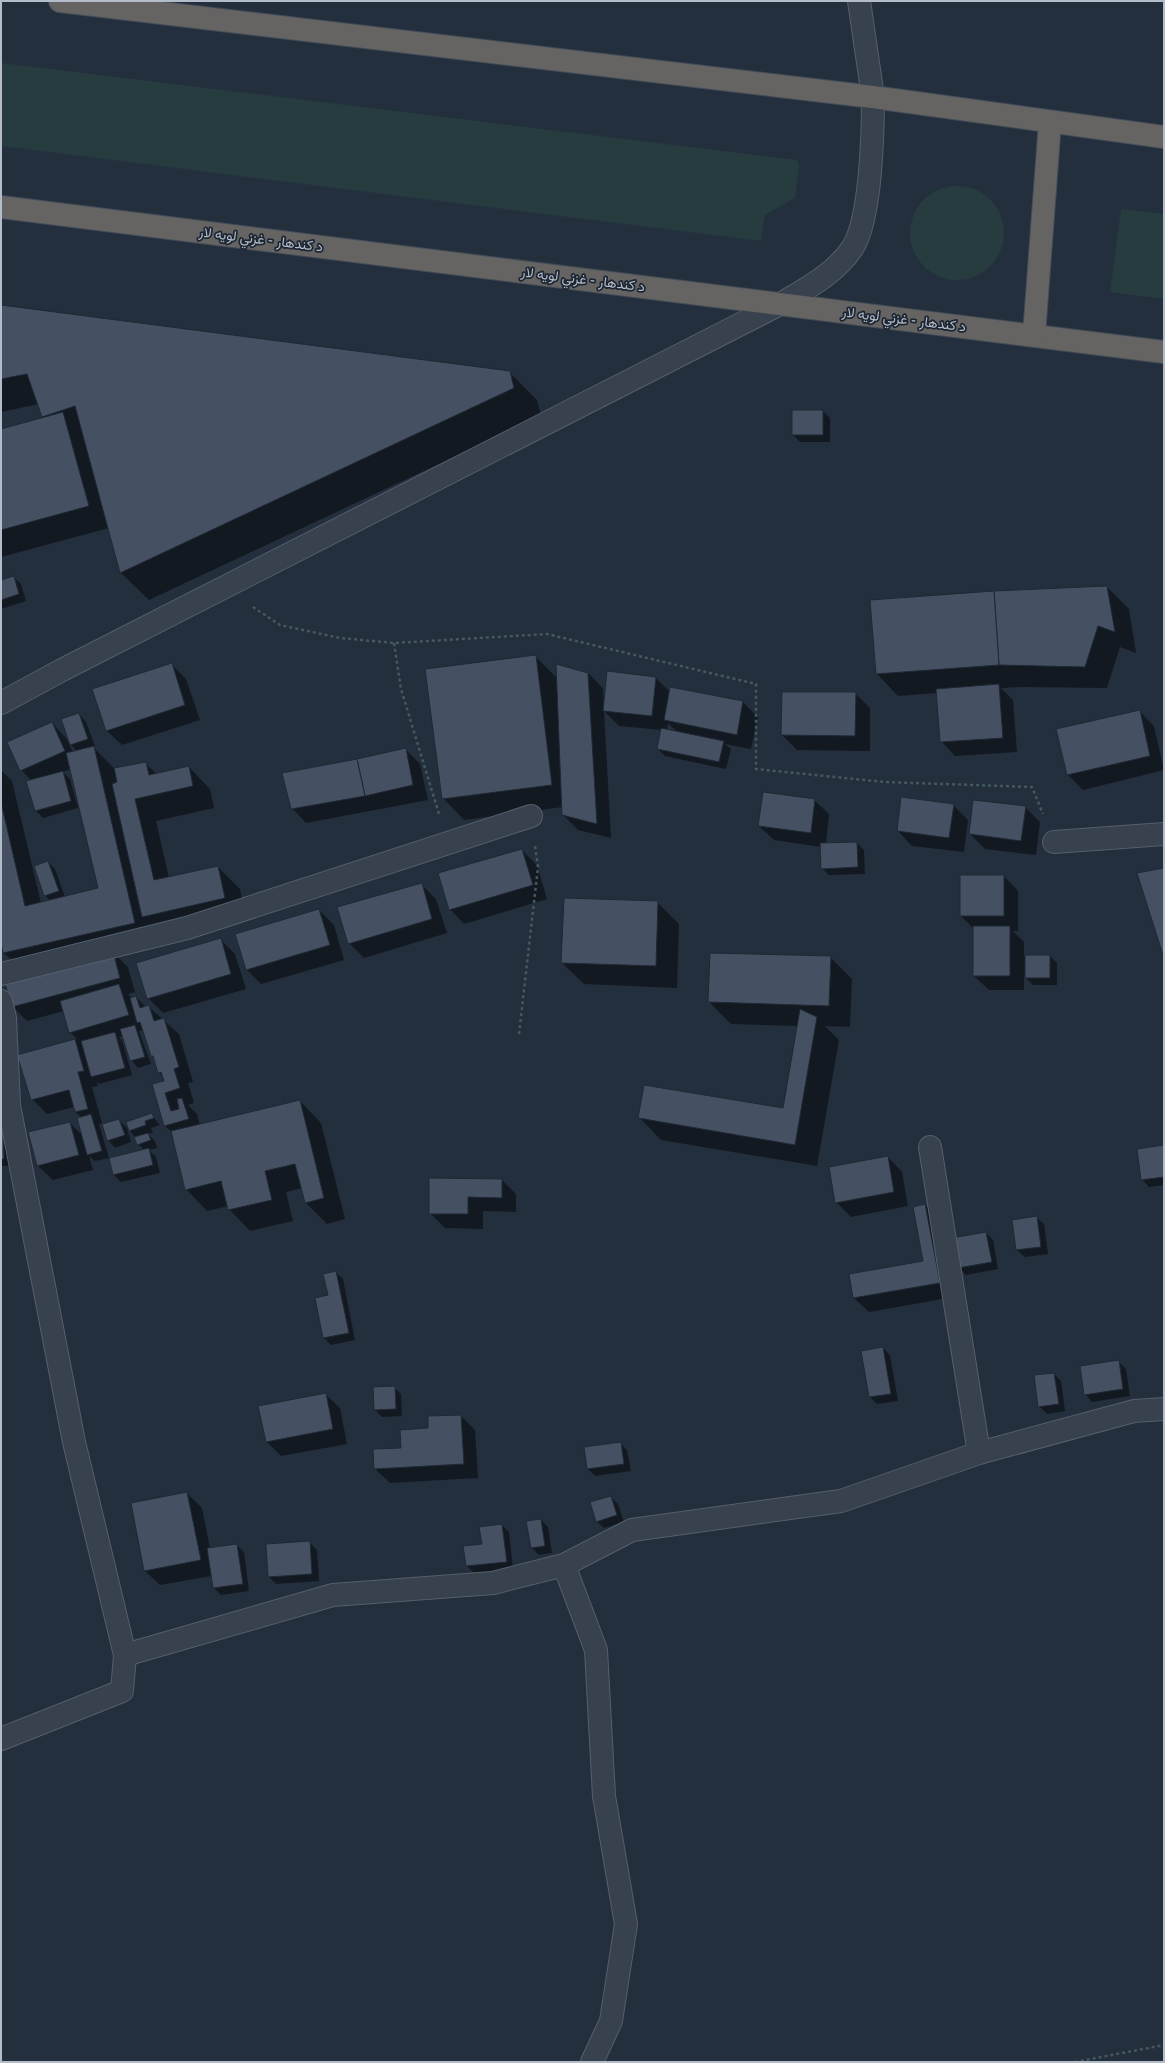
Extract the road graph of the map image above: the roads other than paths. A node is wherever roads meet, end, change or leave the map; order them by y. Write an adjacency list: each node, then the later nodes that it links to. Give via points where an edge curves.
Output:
1 (60, 1): 3 (highway)
2 (860, 1): 3 (street)
3 (873, 97): 4 (highway); 7 (street, via 873,130 867,195 854,246 838,266 817,283)
4 (1050, 122): 5 (highway); 8 (highway)
5 (1164, 137)
6 (1, 207): 7 (highway, د کندهار - غزني لويه لار)
7 (782, 303): 8 (highway, د کندهار - غزني لويه لار); 10 (street)
8 (1034, 336): 9 (highway, د کندهار - غزني لويه لار)
9 (1164, 352)
10 (1, 703)
11 (531, 816): 14 (street, via 187,928)
12 (1164, 834): 13 (street)
13 (1054, 842)
14 (1, 974)
15 (1, 1001): 20 (street, via 5,1018 9,1104 74,1442)
16 (930, 1147): 18 (street)
17 (1164, 1409): 18 (street, via 1134,1411)
18 (978, 1453): 19 (street, via 842,1501 632,1530)
19 (564, 1565): 20 (street, via 493,1583 333,1595); 22 (street, via 596,1650 604,1796 626,1924 611,2021)
20 (125, 1655): 21 (street, via 122,1691)
21 (1, 1739)
22 (592, 2062)

